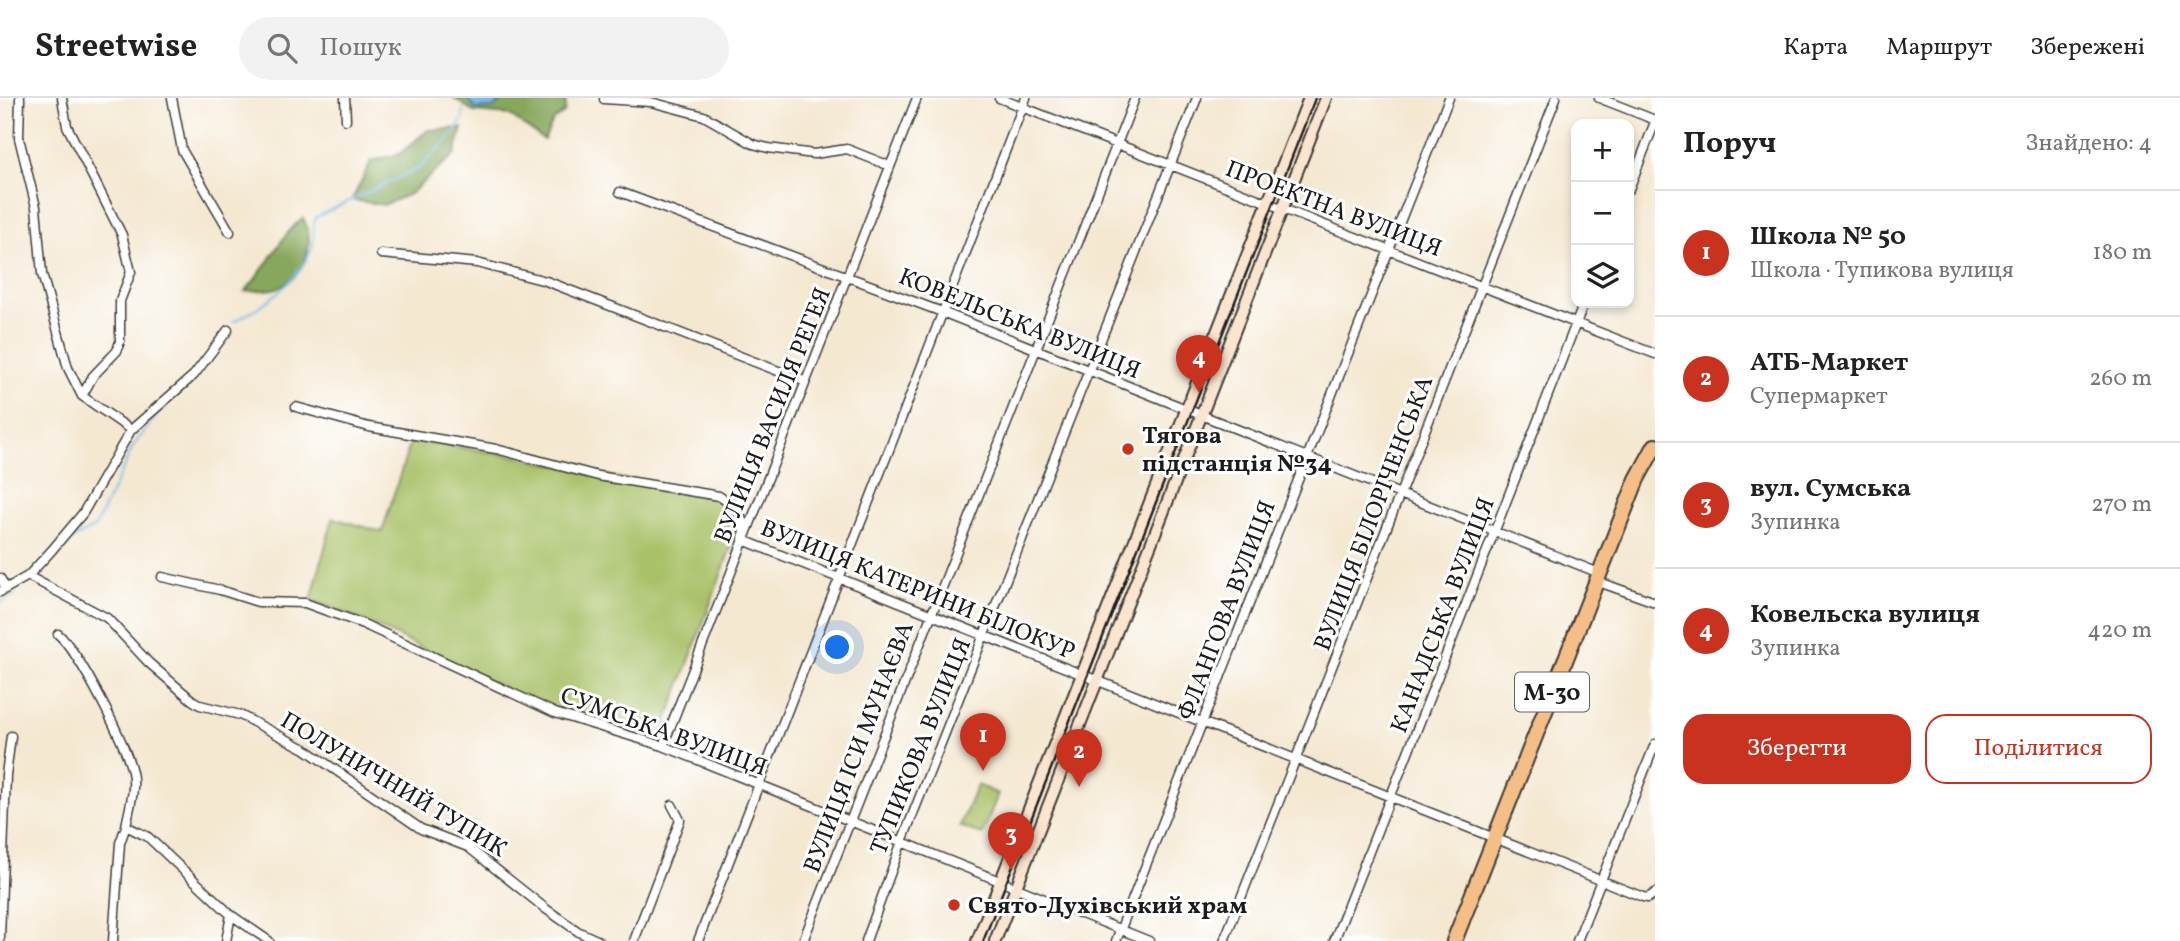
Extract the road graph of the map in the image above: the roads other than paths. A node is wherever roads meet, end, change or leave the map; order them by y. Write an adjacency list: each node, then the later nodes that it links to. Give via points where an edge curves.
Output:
1 (20, 98): 38 (street, via 19,138 36,206 42,274 68,368)
2 (61, 98): 38 (street, via 68,126 122,235 131,272 120,300 117,351 93,376)
3 (172, 98): 25 (street, via 181,150)
4 (345, 98): 16 (street)
5 (917, 98): 20 (street, ВУЛИЦЯ ВАСИЛЯ РЕГЕЯ)
6 (999, 98): 15 (street, ПРОЕКТНА ВУЛИЦЯ)
7 (1135, 98): 18 (street, ВУЛИЦЯ ІСИ МУНАЄВА)
8 (1198, 98): 19 (street, ТУПИКОВА ВУЛИЦЯ)
9 (1309, 98): 23 (main road)
10 (1326, 98): 24 (main road)
11 (1449, 98): 26 (street, ФЛАНГОВА ВУЛИЦЯ)
12 (1556, 98): 29 (street, ВУЛИЦЯ БІЛОРІЧЕНСЬКА)
13 (1599, 98): 17 (street)
14 (604, 99): 20 (street, via 651,102 704,116 761,146 800,153 847,149)
15 (1024, 102): 18 (street, ПРОЕКТНА ВУЛИЦЯ); 31 (street)
16 (346, 120)
17 (1655, 121): 21 (street)
18 (1118, 143): 19 (street, ПРОЕКТНА ВУЛИЦЯ); 34 (street, ВУЛИЦЯ ІСИ МУНАЄВА)
19 (1171, 165): 23 (street, ПРОЕКТНА ВУЛИЦЯ); 36 (street, ТУПИКОВА ВУЛИЦЯ)
20 (891, 166): 28 (street, ВУЛИЦЯ ВАСИЛЯ РЕГЕЯ)
21 (1632, 182)
22 (620, 192): 28 (street, КОВЕЛЬСЬКА ВУЛИЦЯ)
23 (1268, 203): 24 (street, ПРОЕКТНА ВУЛИЦЯ); 40 (main road)
24 (1282, 209): 26 (street, ПРОЕКТНА ВУЛИЦЯ); 41 (main road)
25 (230, 232)
26 (1388, 250): 29 (street, ПРОЕКТНА ВУЛИЦЯ); 44 (street, ФЛАНГОВА ВУЛИЦЯ)
27 (381, 254): 37 (street, via 477,263 546,281)
28 (848, 276): 31 (street, КОВЕЛЬСЬКА ВУЛИЦЯ); 37 (street, ВУЛИЦЯ ВАСИЛЯ РЕГЕЯ)
29 (1482, 286): 32 (street, ПРОЕКТНА ВУЛИЦЯ); 45 (street, ВУЛИЦЯ БІЛОРІЧЕНСЬКА)
30 (1582, 308): 32 (street, КАНАДСЬКА ВУЛИЦЯ)
31 (942, 312): 34 (street, КОВЕЛЬСЬКА ВУЛИЦЯ); 49 (street)
32 (1576, 324): 35 (street, ПРОЕКТНА ВУЛИЦЯ); 46 (street, КАНАДСЬКА ВУЛИЦЯ)
33 (228, 330): 42 (street, via 194,375)
34 (1036, 349): 36 (street, КОВЕЛЬСЬКА ВУЛИЦЯ); 55 (street, ВУЛИЦЯ ІСИ МУНАЄВА)
35 (1655, 354)
36 (1090, 370): 40 (street, КОВЕЛЬСЬКА ВУЛИЦЯ); 57 (street, ТУПИКОВА ВУЛИЦЯ)
37 (804, 381): 47 (street, ВУЛИЦЯ ВАСИЛЯ РЕГЕЯ)
38 (82, 396): 42 (street)
39 (296, 407): 47 (street, ВУЛИЦЯ КАТЕРИНИ БІЛОКУР, via 369,427 496,449 598,476 719,496 738,509)
40 (1186, 410): 41 (street, КОВЕЛЬСЬКА ВУЛИЦЯ); 58 (main road)
41 (1200, 416): 44 (street, КОВЕЛЬСЬКА ВУЛИЦЯ); 59 (main road)
42 (131, 430): 48 (street, via 83,513)
43 (1655, 446): 50 (highway, М-30)
44 (1307, 456): 45 (street, КОВЕЛЬСЬКА ВУЛИЦЯ); 60 (street, ФЛАНГОВА ВУЛИЦЯ)
45 (1401, 494): 46 (street, КОВЕЛЬСЬКА ВУЛИЦЯ); 64 (street, ВУЛИЦЯ БІЛОРІЧЕНСЬКА)
46 (1495, 531): 50 (street, КОВЕЛЬСЬКА ВУЛИЦЯ); 67 (street, КАНАДСЬКА ВУЛИЦЯ)
47 (743, 540): 49 (street, ВУЛИЦЯ КАТЕРИНИ БІЛОКУР); 63 (street, ВУЛИЦЯ ВАСИЛЯ РЕГЕЯ)
48 (28, 576): 53 (street); 83 (street, ПОЛУНИЧНИЙ ТУПИК, via 107,618 144,659 192,700 240,715 305,749 421,829 468,847 546,909)
49 (837, 577): 55 (street, ВУЛИЦЯ КАТЕРИНИ БІЛОКУР); 66 (street)
50 (1598, 577): 54 (street, КОВЕЛЬСЬКА ВУЛИЦЯ); 71 (highway, М-30)
51 (0, 578): 53 (street)
52 (162, 578): 63 (street, СУМСЬКА ВУЛИЦЯ, via 258,602 305,603 363,624 555,713)
53 (3, 590)
54 (1655, 602)
55 (931, 615): 57 (street, ВУЛИЦЯ КАТЕРИНИ БІЛОКУР); 69 (street, ВУЛИЦЯ ІСИ МУНАЄВА)
56 (58, 634): 70 (street, via 94,685 133,773)
57 (985, 638): 58 (street, ВУЛИЦЯ КАТЕРИНИ БІЛОКУР); 72 (street, ТУПИКОВА ВУЛИЦЯ)
58 (1081, 676): 59 (street, ВУЛИЦЯ КАТЕРИНИ БІЛОКУР); 74 (main road)
59 (1097, 681): 60 (street, ВУЛИЦЯ КАТЕРИНИ БІЛОКУР); 75 (main road)
60 (1203, 722): 64 (street, ВУЛИЦЯ КАТЕРИНИ БІЛОКУР); 78 (street, ФЛАНГОВА ВУЛИЦЯ)
61 (11, 736): 65 (street)
62 (1655, 744): 73 (street)
63 (663, 746): 66 (street, СУМСЬКА ВУЛИЦЯ)
64 (1297, 760): 67 (street, ВУЛИЦЯ КАТЕРИНИ БІЛОКУР); 92 (street, ВУЛИЦЯ БІЛОРІЧЕНСЬКА)
65 (3, 778): 79 (street)
66 (757, 783): 69 (street, СУМСЬКА ВУЛИЦЯ); 85 (street)
67 (1391, 797): 71 (street, ВУЛИЦЯ КАТЕРИНИ БІЛОКУР); 93 (street, КАНАДСЬКА ВУЛИЦЯ)
68 (672, 806): 84 (street, via 680,820)
69 (849, 822): 72 (street, СУМСЬКА ВУЛИЦЯ); 86 (street, ВУЛИЦЯ ІСИ МУНАЄВА)
70 (126, 826): 77 (street, via 169,854); 80 (street, via 120,843)
71 (1494, 838): 73 (street, ВУЛИЦЯ КАТЕРИНИ БІЛОКУР); 94 (highway, М-30)
72 (901, 844): 74 (street, СУМСЬКА ВУЛИЦЯ); 87 (street, ТУПИКОВА ВУЛИЦЯ)
73 (1602, 880): 76 (street, ВУЛИЦЯ КАТЕРИНИ БІЛОКУР); 95 (street)
74 (1000, 882): 75 (street, СУМСЬКА ВУЛИЦЯ); 88 (main road)
75 (1015, 888): 78 (street, СУМСЬКА ВУЛИЦЯ); 89 (main road)
76 (1651, 896)
77 (231, 915): 81 (street); 82 (street)
78 (1120, 930): 90 (street, ФЛАНГОВА ВУЛИЦЯ); 91 (street, СУМСЬКА ВУЛИЦЯ)
79 (0, 938)
80 (113, 941)
81 (226, 941)
82 (269, 941)
83 (599, 941)
84 (634, 941)
85 (698, 941)
86 (803, 941)
87 (866, 941)
88 (977, 941)
89 (995, 941)
90 (1116, 941)
91 (1149, 941)
92 (1224, 941)
93 (1334, 941)
94 (1454, 941)
95 (1577, 941)

